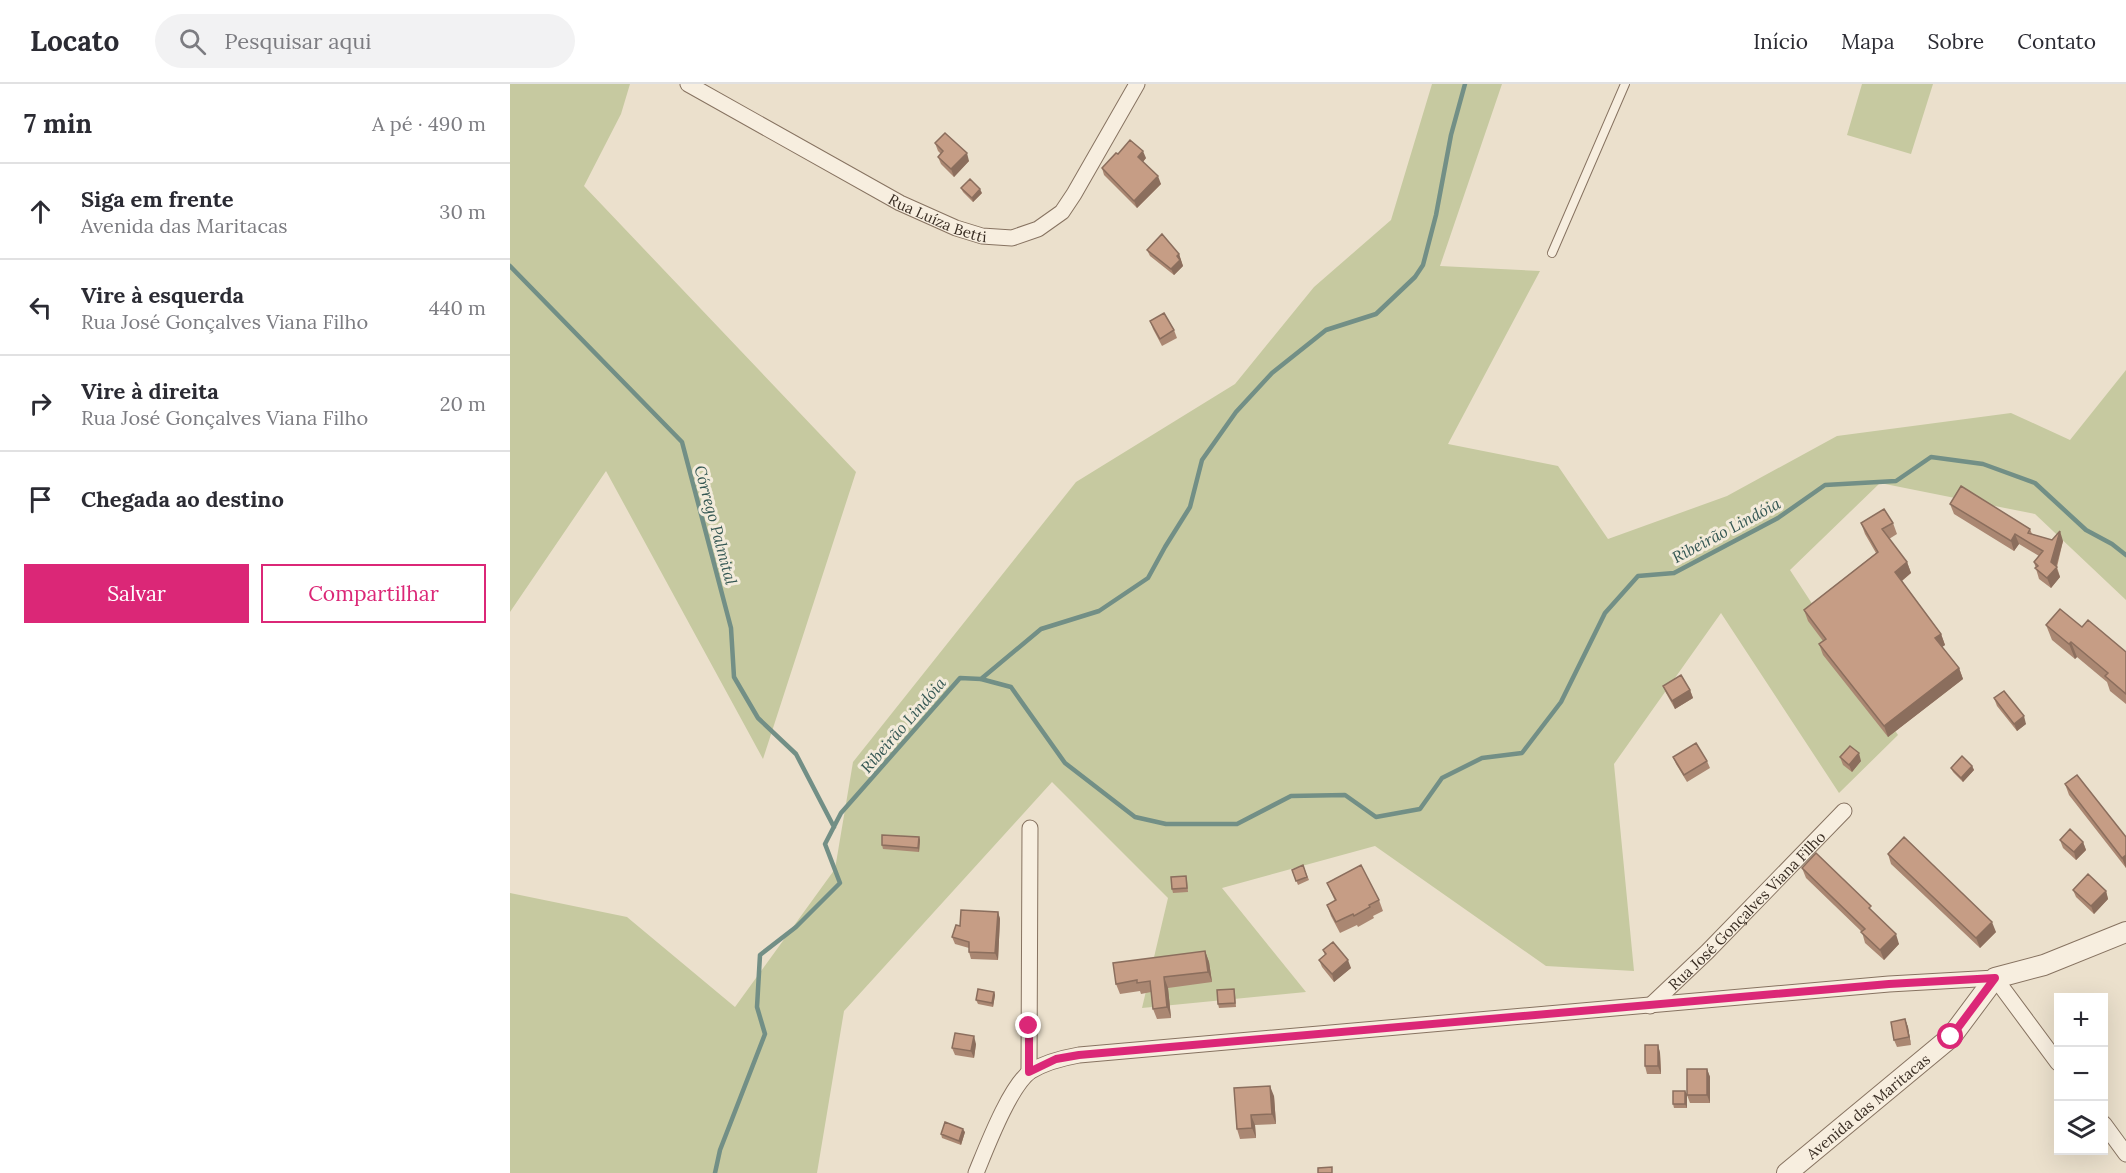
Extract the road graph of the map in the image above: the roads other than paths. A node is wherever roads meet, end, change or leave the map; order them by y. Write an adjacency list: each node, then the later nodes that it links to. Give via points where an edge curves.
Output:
1 (688, 84): 2 (street, Rua Luíza Betti, via 900,203 964,231 1012,238 1038,229 1062,212)
2 (1137, 84)
3 (1625, 84): 4 (lane)
4 (1552, 253)
5 (1844, 811): 9 (street, Rua José Gonçalves Viana Filho)
6 (1030, 828): 11 (street)
7 (2126, 932): 8 (street, via 2044,964)
8 (1995, 978): 9 (street, Rua José Gonçalves Viana Filho); 10 (street); 15 (street, Avenida das Maritacas, via 1951,1037)
9 (1650, 1006): 11 (street, Rua José Gonçalves Viana Filho, via 1079,1055 1056,1059)
10 (2054, 1058)
11 (1029, 1072): 14 (street, Rua José Gonçalves Viana Filho, via 1011,1096)
12 (2108, 1131): 13 (street)
13 (2126, 1154)
14 (976, 1173)
15 (1787, 1173)

